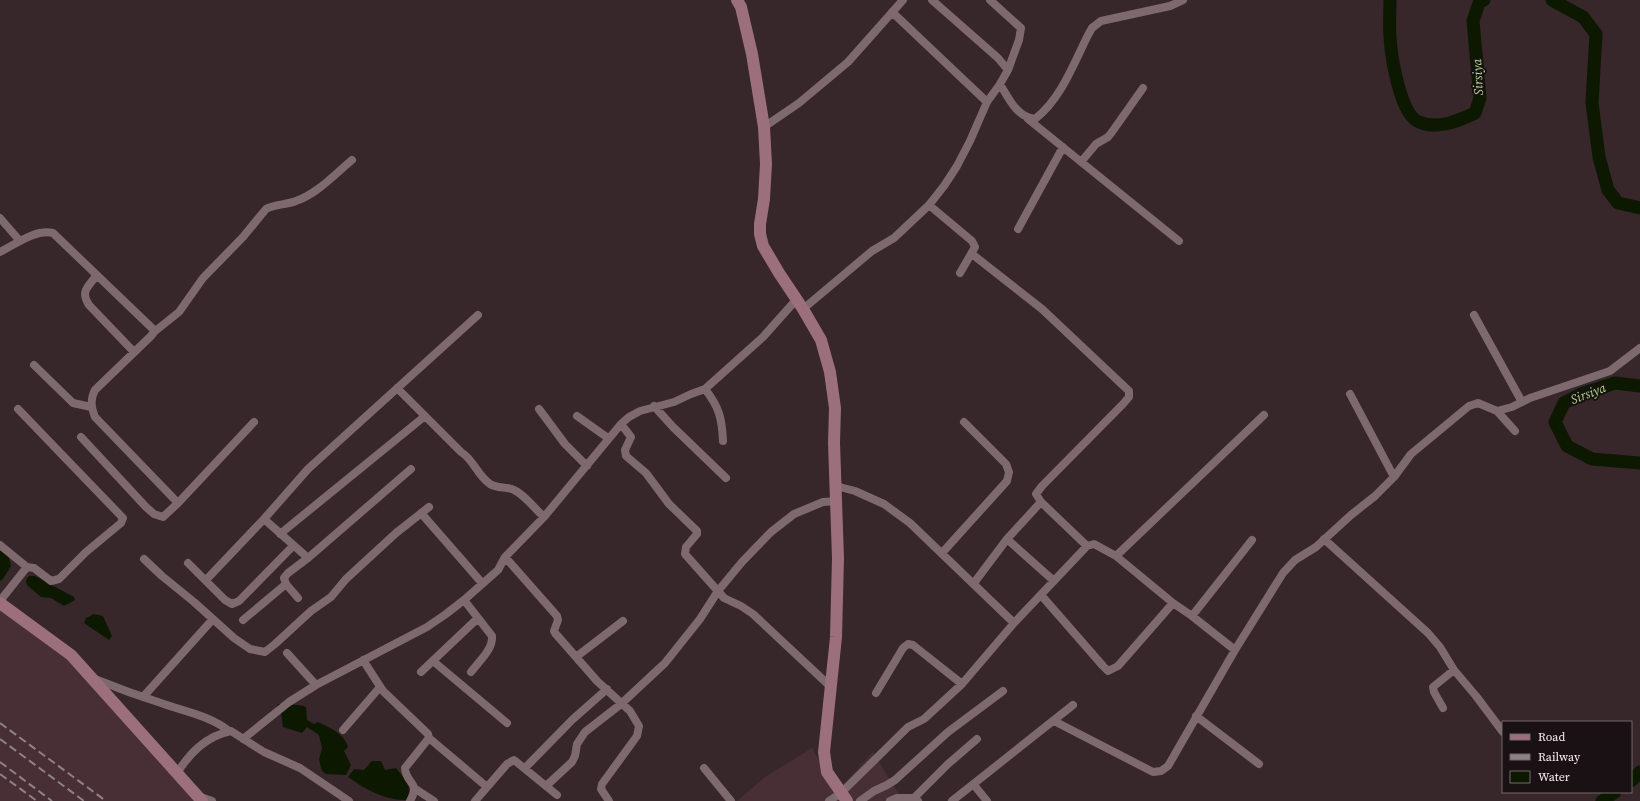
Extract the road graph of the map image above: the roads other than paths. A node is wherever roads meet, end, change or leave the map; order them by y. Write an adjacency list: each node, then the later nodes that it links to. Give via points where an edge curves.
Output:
1 (737, 0): 12 (street, via 752,54)
2 (903, 0): 6 (street)
3 (932, 0): 7 (street, via 998,58)
4 (990, 0): 7 (street, via 1021,28)
5 (1183, 0): 11 (street, via 1170,6 1101,21 1092,28 1050,105 1035,119)
6 (892, 12): 10 (street); 12 (street, via 848,62 799,103)
7 (1008, 70): 8 (street)
8 (1000, 84): 10 (street); 11 (street, via 1011,103)
9 (1143, 88): 15 (street, via 1108,137 1096,144)
10 (987, 102): 16 (street, via 957,166)
11 (1027, 118): 13 (street)
12 (764, 127): 25 (street, via 766,164 760,234 763,246)
13 (1063, 147): 15 (street); 18 (street)
14 (352, 160): 28 (street, via 304,198 266,209 203,278 179,312)
15 (1081, 162): 20 (street)
16 (929, 205): 22 (street, via 972,240 975,246); 25 (street, via 894,238 872,251)
17 (0, 218): 19 (street)
18 (1018, 229)
19 (20, 241): 21 (street); 24 (street, via 42,232 53,233)
20 (1179, 241)
21 (0, 252)
22 (972, 254): 23 (street); 57 (street, via 1042,309 1129,391 1129,397 1123,404 1042,486 1036,494)
23 (960, 273)
24 (97, 275): 28 (street); 30 (street, via 86,290 85,299)
25 (800, 305): 33 (street); 55 (street, via 821,340 830,372 835,408)
26 (478, 315): 32 (street)
27 (1474, 315): 35 (street)
28 (154, 332): 30 (street)
29 (1640, 348): 35 (street, via 1610,371)
30 (134, 352): 37 (street, via 95,390)
31 (34, 365): 37 (street, via 73,403)
32 (397, 388): 42 (street); 62 (street, via 308,469)
33 (705, 390): 36 (street, via 674,402); 50 (street, via 720,413)
34 (1350, 394): 53 (street)
35 (1522, 402): 40 (street)
36 (654, 406): 46 (street, via 629,417); 54 (street)
37 (91, 407): 58 (street, via 95,416)
38 (18, 409): 76 (street, via 122,518 121,523 55,581 46,578 34,568)
39 (539, 409): 51 (street, via 565,444)
40 (1497, 411): 47 (street); 53 (street, via 1478,403 1469,406 1411,454)
41 (1264, 415): 71 (street)
42 (425, 416): 61 (street, via 471,459 483,478 495,487 516,491); 63 (street)
43 (577, 416): 49 (street)
44 (254, 422): 58 (street)
45 (964, 422): 70 (street, via 1006,464 1009,472 1006,481)
46 (621, 424): 49 (street); 82 (street, via 631,438 625,450 626,456 646,473 669,504 697,531 684,554)
47 (1515, 431)
48 (81, 437): 58 (street, via 154,514 165,516)
49 (608, 438): 51 (street)
50 (722, 441)
51 (587, 466): 61 (street)
52 (411, 469): 73 (street)
53 (1394, 477): 65 (street)
54 (726, 478)
55 (836, 486): 56 (street); 70 (street, via 884,504 910,523)
56 (837, 501): 82 (street, via 823,502 794,514 783,522 742,562); 106 (street, via 836,637)
57 (1041, 502): 64 (street); 69 (street)
58 (178, 503)
59 (429, 507): 60 (street)
60 (420, 513): 79 (street); 90 (street, via 346,579 331,598 311,611 265,652 250,649)
61 (544, 517): 72 (street)
62 (264, 520): 63 (street); 77 (street)
63 (280, 534): 68 (street)
64 (1007, 539): 78 (street); 80 (street)
65 (1324, 539): 94 (street, via 1316,548 1295,560 1283,573); 99 (street, via 1428,633)
66 (1252, 540): 88 (street)
67 (0, 545): 76 (street)
68 (294, 546): 73 (street); 77 (street, via 239,601 232,604)
69 (1087, 546): 71 (street, via 1094,544); 78 (street)
70 (942, 554): 80 (street)
71 (1116, 556): 87 (street)
72 (505, 557): 79 (street, via 498,570); 96 (street, via 557,616 554,631)
73 (308, 558): 81 (street, via 288,573 284,578)
74 (144, 559): 90 (street)
75 (188, 563): 77 (street)
76 (27, 567): 86 (street)
77 (206, 580)
78 (1054, 582): 83 (street)
79 (482, 583): 85 (street)
80 (974, 583): 93 (street)
81 (286, 584): 84 (street); 91 (street)
82 (718, 591): 106 (street, via 724,598 753,614); 111 (street, via 700,620 665,663)
83 (1041, 595): 87 (street, via 1108,671 1118,666); 93 (street)
84 (298, 598)
85 (464, 600): 89 (street); 97 (street, via 427,627)
86 (0, 602): 102 (street, via 71,655)
87 (1174, 603): 88 (street)
88 (1192, 616): 94 (street)
89 (478, 618): 98 (street); 101 (street, via 492,636 492,642)
90 (214, 619): 110 (street)
91 (243, 620)
92 (623, 621): 96 (street)
93 (1014, 623): 103 (street)
94 (1235, 650): 114 (street)
95 (287, 653): 104 (street)
96 (576, 658): 107 (street)
97 (362, 660): 104 (street); 105 (street)
98 (433, 661): 100 (street); 116 (street)
99 (1454, 670): 113 (street, via 1433,687); 119 (street)
100 (421, 672)
101 (471, 672)
102 (90, 677): 110 (street); 126 (street)
103 (962, 684): 109 (street, via 913,645 908,644); 132 (street, via 924,719 908,727)
104 (316, 685): 121 (street, via 289,702)
105 (380, 687): 117 (street); 120 (street, via 428,734)
106 (832, 688): 132 (street, via 824,752 827,772)
107 (607, 689): 111 (street); 124 (street)
108 (1003, 691): 143 (street, via 948,732 895,780)
109 (876, 693)
110 (143, 697): 118 (street, via 206,718)
111 (620, 704): 128 (street, via 585,732 577,744 572,762); 140 (street, via 635,718 639,732 602,784 601,789)
112 (1073, 706): 115 (street)
113 (1442, 708)
114 (1196, 716): 115 (street, via 1168,766 1161,772 1153,772); 123 (street)
115 (1054, 720): 127 (street)
116 (507, 724)
117 (343, 730)
118 (229, 731): 121 (street); 126 (street, via 199,745)
119 (1502, 731)
120 (429, 738): 129 (street, via 405,768); 130 (street)
121 (243, 739): 136 (street, via 264,752 300,768)
122 (976, 739): 134 (street, via 948,764)
123 (1259, 764)
124 (524, 768): 128 (street); 130 (street, via 518,762 511,761)
125 (704, 768): 141 (street)
126 (177, 773): 133 (street)
127 (974, 785): 145 (street); 146 (street)
128 (546, 786): 131 (street)
129 (414, 788): 137 (street, via 415,792); 138 (street)
130 (487, 788): 139 (street)
131 (557, 795)
132 (844, 797): 142 (street)
133 (200, 799): 135 (street)
134 (916, 799): 144 (street, via 897,798)
135 (212, 801)
136 (349, 801)
137 (410, 801)
138 (434, 801)
139 (475, 801)
140 (609, 801)
141 (731, 801)
142 (829, 801)
143 (860, 801)
144 (890, 801)
145 (952, 801)
146 (988, 801)

